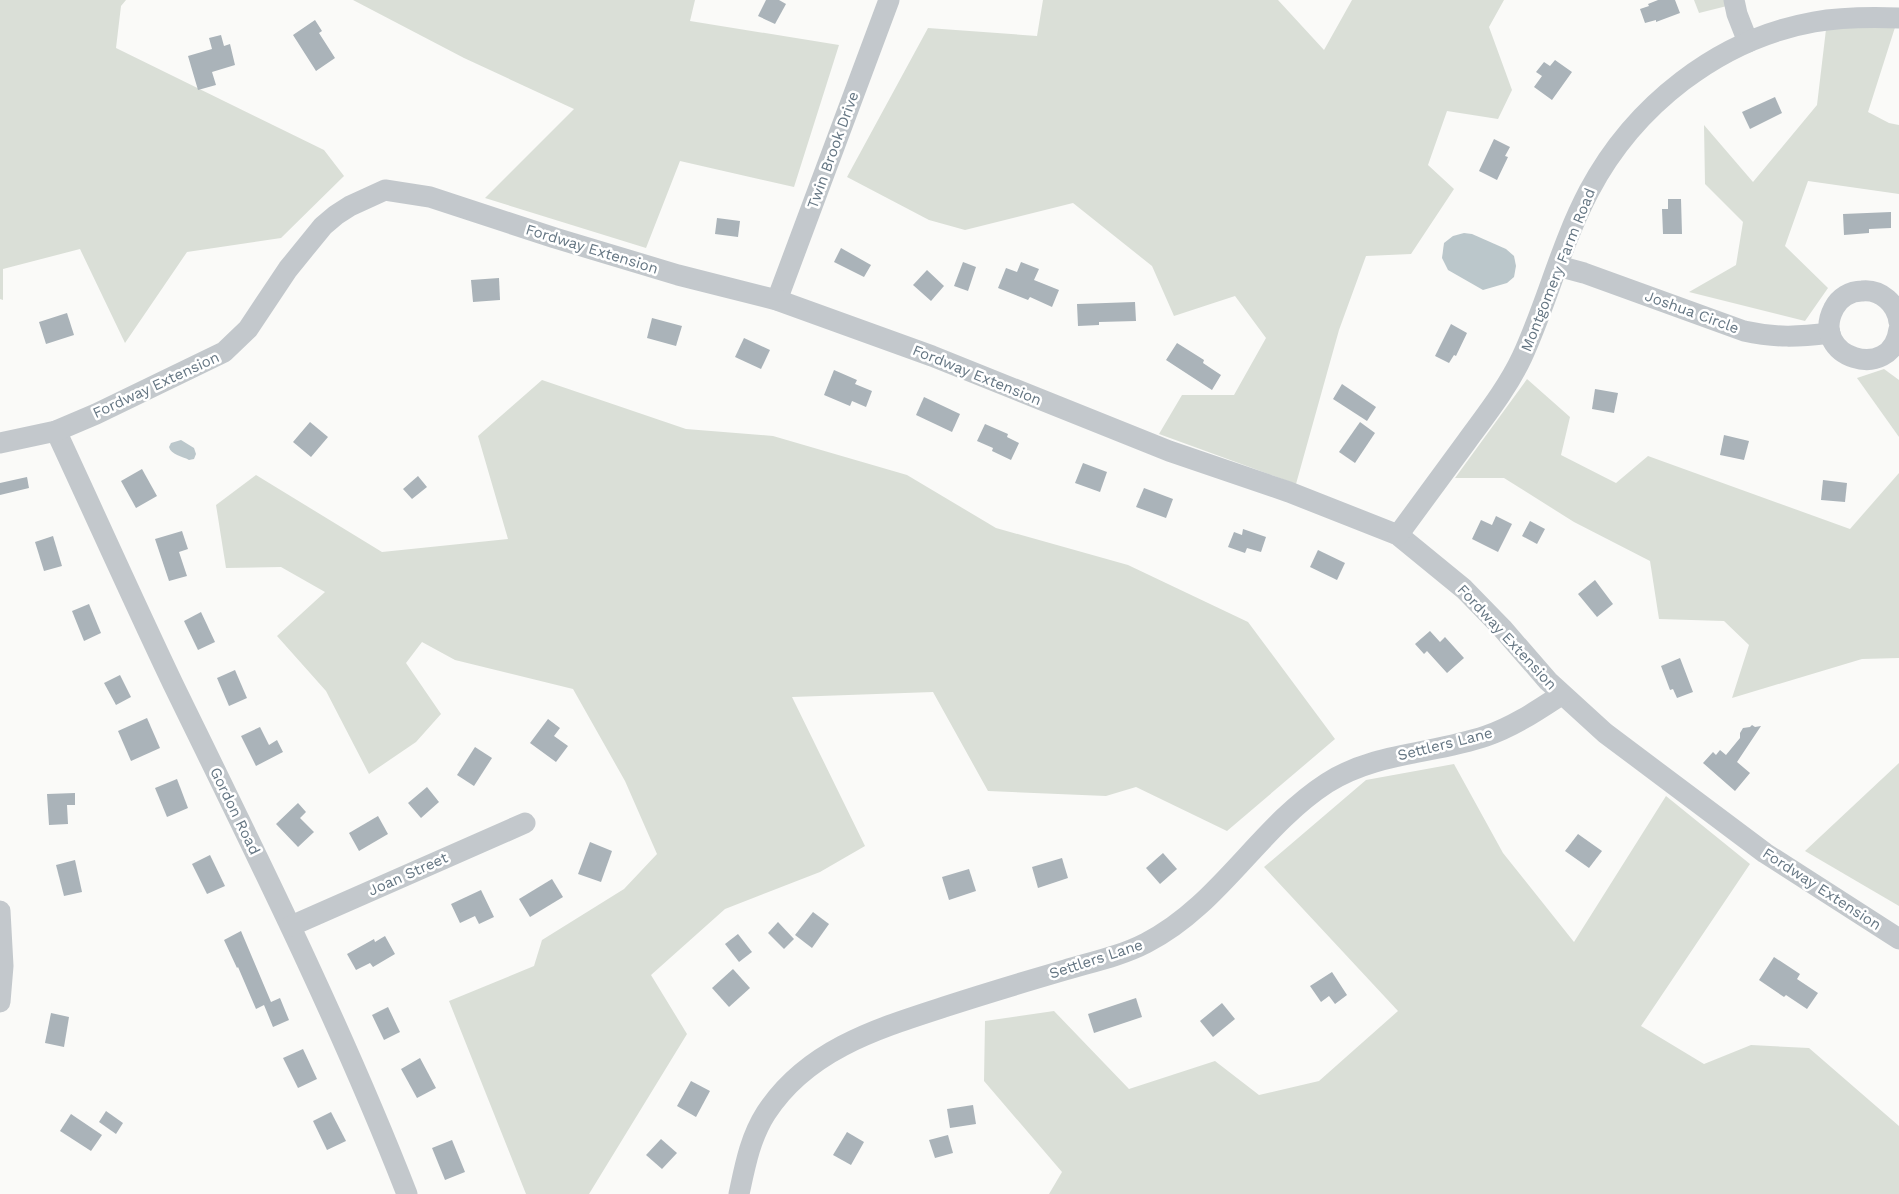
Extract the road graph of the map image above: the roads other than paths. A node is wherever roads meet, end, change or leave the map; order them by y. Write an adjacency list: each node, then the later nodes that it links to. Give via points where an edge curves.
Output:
1 (889, 0): 6 (street, Twin Brook Drive)
2 (1734, 0): 4 (street)
3 (1899, 18): 4 (street, Montgomery Farm Road, via 1814,22)
4 (1748, 42): 5 (street, Montgomery Farm Road, via 1696,70 1667,92 1629,131 1588,192)
5 (1558, 266): 9 (street, Joshua Circle, via 1744,331 1786,337); 12 (street, Montgomery Farm Road, via 1522,358 1494,405)
6 (777, 300): 10 (street, Fordway Extension, via 669,272 430,197 385,190 350,206 323,226 288,269 248,330 224,352); 12 (street, Fordway Extension, via 924,353 1169,452 1289,492)
7 (1899, 322): 9 (street, via 1896,310 1886,298 1872,291 1857,291 1837,303 1830,318)
8 (1899, 329): 9 (street, via 1896,341 1886,353 1864,360 1842,352)
9 (1830, 333)
10 (56, 431): 11 (street, Fordway Extension); 16 (street, Gordon Road)
11 (0, 443)
12 (1398, 535): 13 (street, Fordway Extension, via 1464,589)
13 (1561, 695): 17 (street, Fordway Extension, via 1633,756 1765,853); 20 (street, Settlers Lane, via 1487,736 1385,759 1358,767 1327,783 1291,812 1189,914 1143,944 879,1029 829,1052 800,1074 765,1115 750,1148)
14 (525, 823): 16 (street, Joan Street)
15 (0, 911): 18 (street, via 3,966)
16 (291, 926): 19 (street, Gordon Road)
17 (1899, 939)
18 (0, 1002)
19 (407, 1194)
20 (738, 1194)

